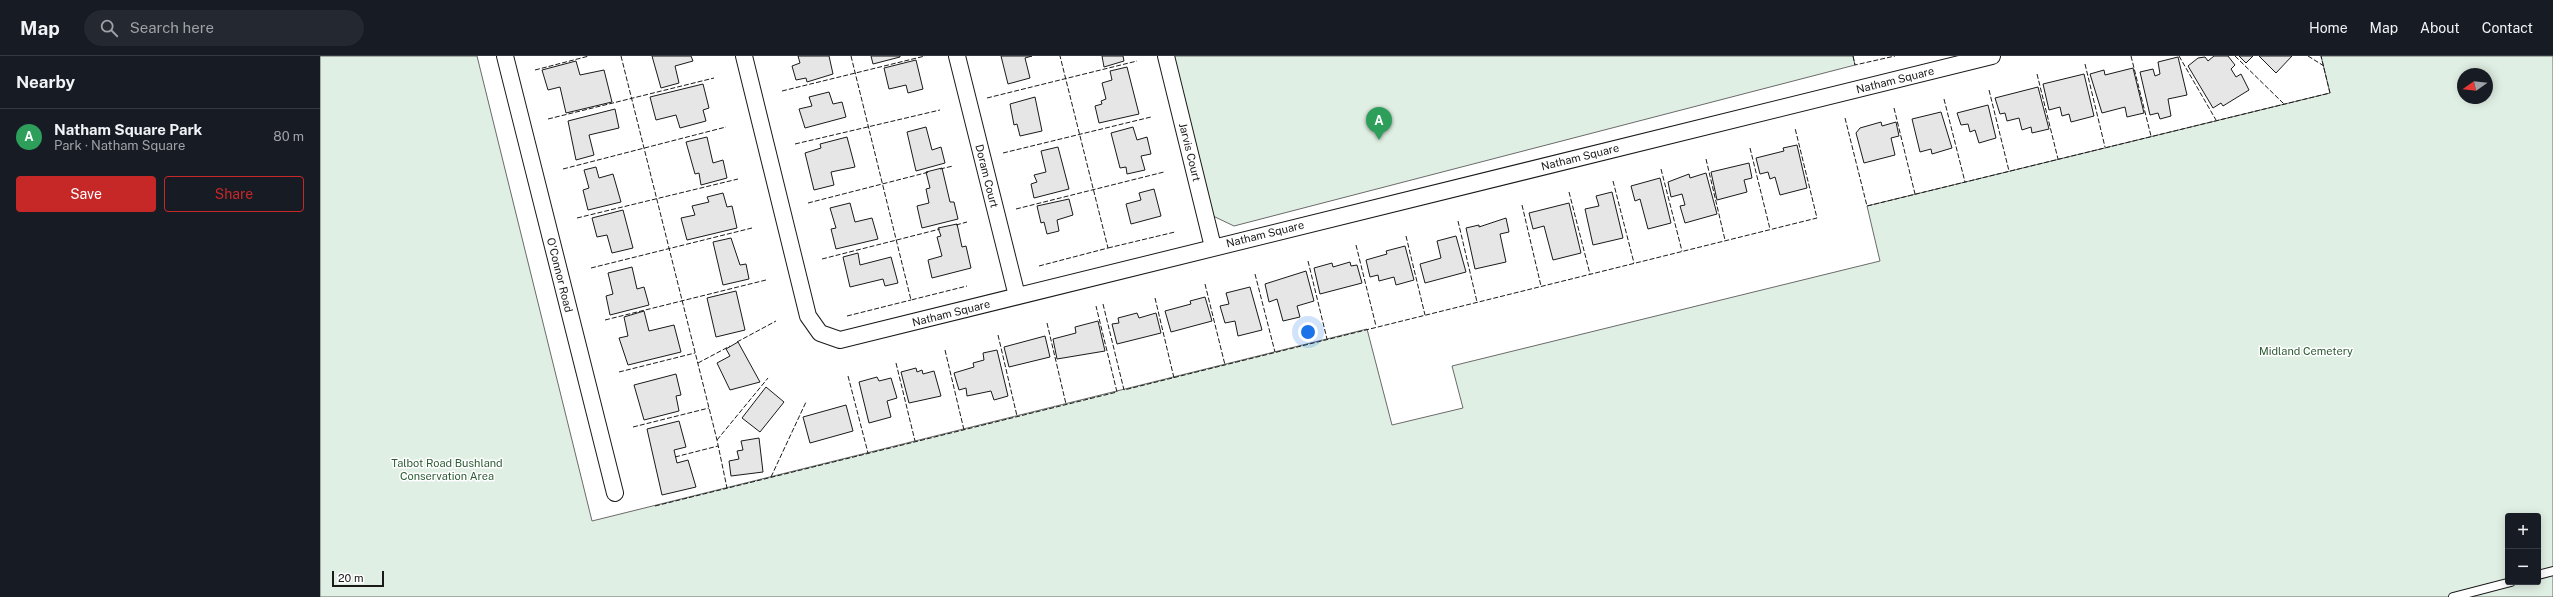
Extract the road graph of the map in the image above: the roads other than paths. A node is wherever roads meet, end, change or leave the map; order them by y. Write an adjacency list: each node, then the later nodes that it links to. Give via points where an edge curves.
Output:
1 (505, 56): 9 (street, O'Connor Road)
2 (744, 56): 8 (street, Natham Square, via 808,316 820,333 840,340 852,338)
3 (957, 56): 8 (street, Doram Court)
4 (1166, 56): 7 (street, Jarvis Court)
5 (1992, 56): 6 (street, Natham Square)
6 (1972, 58): 7 (street, Natham Square)
7 (1213, 247): 8 (street, Natham Square)
8 (1017, 296)
9 (615, 493)
10 (2553, 571): 11 (lane)
11 (2541, 574)
12 (2505, 584): 13 (lane)
13 (2453, 597)

